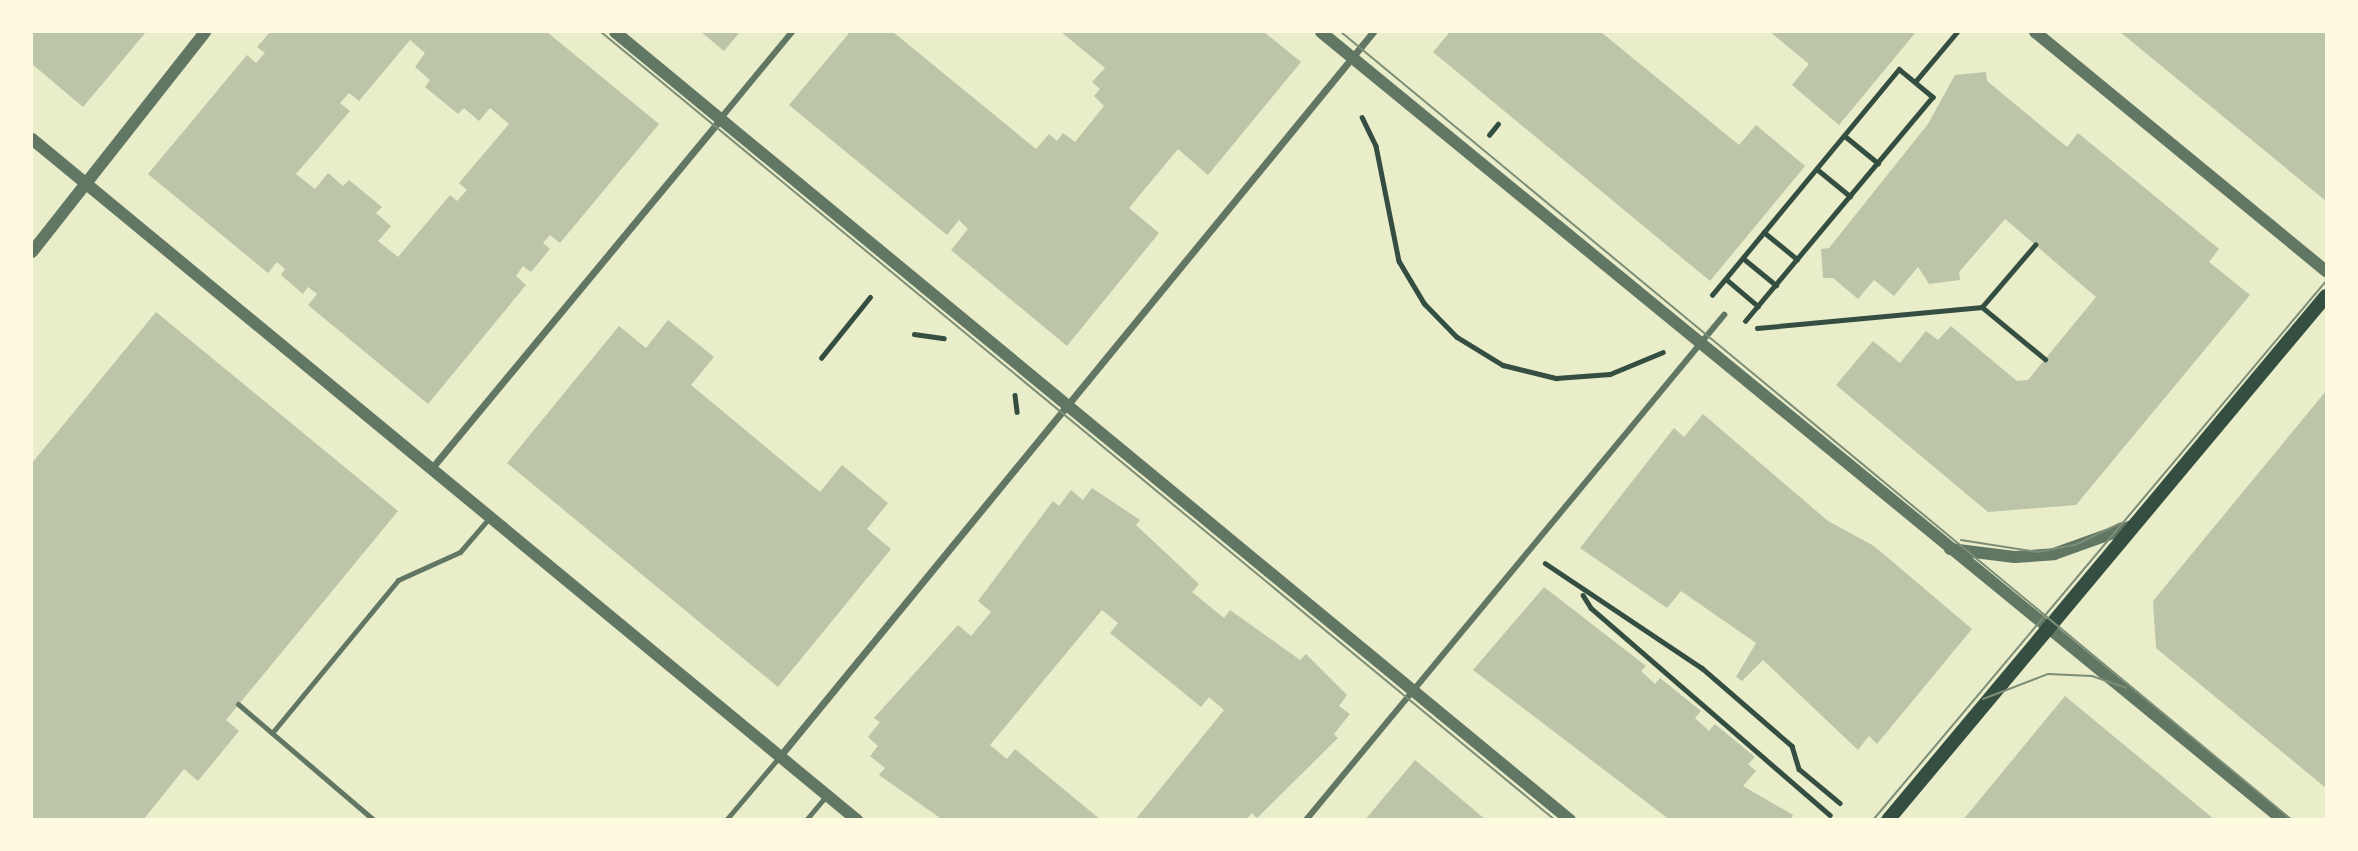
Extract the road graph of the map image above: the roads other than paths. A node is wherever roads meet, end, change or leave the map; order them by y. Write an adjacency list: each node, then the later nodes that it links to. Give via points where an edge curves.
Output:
1 (205, 32): 10 (street)
2 (615, 32): 8 (street)
3 (792, 32): 8 (street)
4 (1321, 32): 7 (street)
5 (1373, 32): 7 (street)
6 (2035, 32): 12 (street)
7 (1352, 57): 15 (street); 16 (street)
8 (720, 118): 16 (street); 17 (street)
9 (32, 139): 10 (street)
10 (84, 183): 11 (street); 17 (street)
11 (32, 252)
12 (2326, 271)
13 (2326, 296): 19 (main road)
14 (1724, 315): 15 (street)
15 (1700, 343): 20 (street); 22 (street)
16 (1068, 406): 22 (street); 25 (street)
17 (431, 469): 18 (street)
18 (490, 517): 24 (lane, via 460,552 398,580); 25 (street)
19 (2139, 522): 20 (street, via 2054,554 2015,557); 21 (main road)
20 (1949, 549): 21 (street)
21 (2049, 630): 33 (main road); 34 (street)
22 (1413, 690): 31 (street); 32 (street)
23 (238, 704): 24 (lane)
24 (272, 733): 27 (lane)
25 (780, 756): 26 (street); 28 (lane)
26 (827, 795): 29 (lane); 30 (street)
27 (374, 820)
28 (726, 820)
29 (806, 820)
30 (857, 820)
31 (1306, 820)
32 (1570, 820)
33 (1888, 820)
34 (2283, 820)

